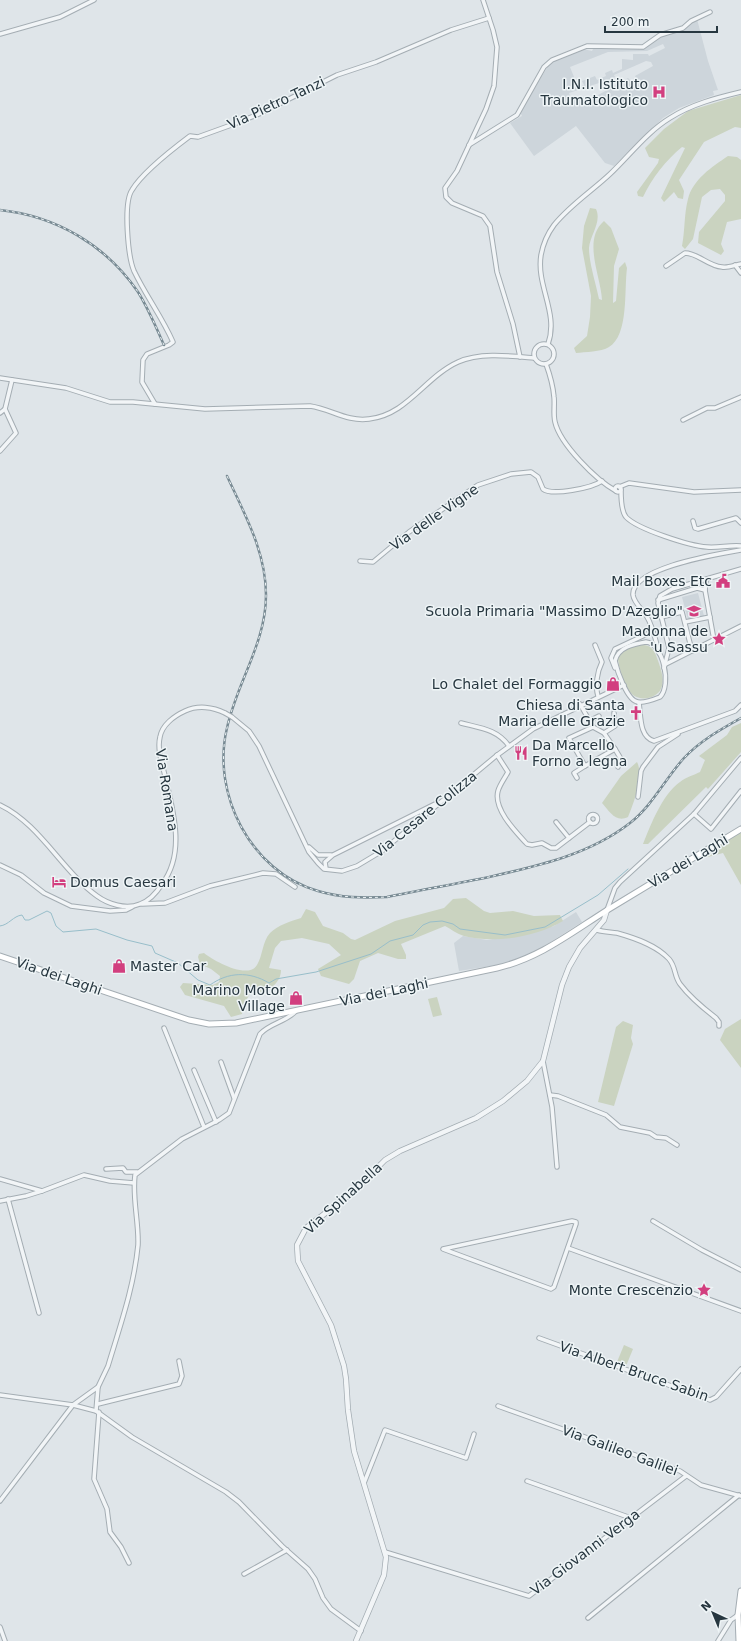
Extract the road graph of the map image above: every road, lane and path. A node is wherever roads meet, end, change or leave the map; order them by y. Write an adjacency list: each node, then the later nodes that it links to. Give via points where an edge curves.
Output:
1 (94, 0): 5 (street, via 58,18)
2 (483, 0): 4 (street)
3 (710, 12): 7 (street, via 677,31 660,35 643,47 587,46 552,60 544,67 517,115)
4 (489, 18): 7 (street, via 497,48 494,86); 19 (street, Via Pietro Tanzi, via 338,75 234,124 198,137 190,136 166,154 133,188 128,212 132,264 172,342 148,354 143,360 142,382)
5 (0, 34)
6 (741, 92): 12 (street, via 703,102 669,118 553,226 546,238 540,266 551,319)
7 (468, 146): 13 (street, via 457,171 447,183 445,192 452,203 483,216 490,226 497,272)
8 (741, 264): 9 (street)
9 (735, 265): 10 (street, via 717,266 685,253); 11 (street)
10 (666, 266)
11 (741, 273)
12 (548, 344): 14 (street, via 541,344 535,348); 15 (street, via 554,354 552,360)
13 (520, 357): 14 (street); 19 (street, via 482,357 461,361 443,371 394,411 369,419 347,419 325,409 310,406 205,409)
14 (534, 358): 15 (street, via 540,364)
15 (546, 364): 24 (street, via 552,384 554,416 559,432 570,450)
16 (0, 378): 17 (street)
17 (12, 380): 19 (street, via 66,388 105,401); 20 (street)
18 (741, 397): 22 (street)
19 (155, 404)
20 (5, 409): 21 (street); 23 (street, via 16,433)
21 (0, 413)
22 (682, 420)
23 (0, 451)
24 (602, 481): 25 (street, via 610,488); 31 (street, Via delle Vigne, via 575,490 548,492 542,489 540,479 535,474 511,474 475,486 409,532 373,562)
25 (618, 489): 26 (street, via 632,484 694,492); 29 (street, via 627,518 665,536 705,547)
26 (741, 490)
27 (693, 521): 28 (street, via 694,527 698,529 736,518)
28 (741, 523)
29 (741, 546)
30 (741, 550): 44 (street, via 672,565 652,573 636,585 633,590 634,598 647,616)
31 (360, 561)
32 (741, 569): 33 (street)
33 (706, 581): 34 (street); 35 (street, via 672,589)
34 (705, 590): 35 (street, via 697,588); 37 (street)
35 (658, 600): 36 (street)
36 (661, 617): 38 (street, via 682,612); 45 (street, via 669,648)
37 (710, 617): 38 (street); 41 (street)
38 (685, 622): 43 (street)
39 (741, 626): 41 (street)
40 (647, 634): 49 (street, via 621,645 612,652 612,659)
41 (714, 640): 43 (street)
42 (595, 645): 50 (street, via 602,662 598,671)
43 (692, 651): 47 (street)
44 (659, 653): 46 (street); 49 (street, via 654,645 646,642 632,645 619,652 616,664)
45 (668, 657): 46 (street); 47 (street)
46 (661, 660): 48 (street)
47 (666, 664): 48 (street)
48 (664, 668): 51 (street, via 666,686 663,694)
49 (623, 685): 50 (street, Via Cesare Colizza); 51 (street)
50 (598, 696): 52 (street, Via Cesare Colizza)
51 (639, 703): 60 (street, via 643,733 648,739 656,741)
52 (580, 704): 56 (street); 61 (street, Via Cesare Colizza, via 533,729)
53 (741, 705): 60 (street, via 735,711)
54 (614, 713): 59 (street, via 615,726)
55 (599, 716): 56 (street)
56 (590, 721): 58 (street)
57 (461, 723): 61 (street, via 489,730 504,738)
58 (593, 727): 59 (street); 65 (street, via 569,738)
59 (604, 733): 62 (street)
60 (679, 733): 69 (street, via 658,747 643,766)
61 (509, 746): 63 (street, Via Cesare Colizza)
62 (615, 749): 65 (street); 66 (street, via 621,759)
63 (497, 755): 70 (street, Via Cesare Colizza); 79 (street, Via Cesare Colizza, via 508,772 498,792 499,805 526,843 542,843 554,849)
64 (741, 758): 72 (street)
65 (585, 766): 67 (street, via 574,773)
66 (618, 767)
67 (577, 778)
68 (741, 791): 72 (street, via 711,829)
69 (638, 797)
70 (442, 801): 73 (street); 76 (street, Via Cesare Colizza)
71 (0, 804): 85 (street, Via Romana, via 25,822 94,894 111,903)
72 (694, 814): 86 (street, via 620,882)
73 (414, 816): 76 (street); 80 (street)
74 (556, 822): 79 (street)
75 (590, 822): 79 (street, Via Cesare Colizza)
76 (414, 825): 82 (street, Via Cesare Colizza, via 362,864 342,871)
77 (741, 829): 86 (main road, Via dei Laghi)
78 (303, 838): 80 (street, Via Romana, via 316,854); 82 (street, Via Romana, via 316,861); 84 (street, Via Romana, bridge, via 259,746 249,731 225,713 210,708 188,710 169,721 160,738 160,756 175,820 175,848 167,878 158,890)
79 (569, 838)
80 (332, 855): 82 (street, via 325,863)
81 (0, 865): 85 (street, via 21,874 44,893 71,906 110,911 126,910)
82 (326, 870)
83 (295, 887): 84 (street, via 276,874 268,873 210,886 165,903)
84 (141, 904): 85 (street, Via Romana)
85 (133, 906)
86 (607, 910): 87 (street, Via Spinabella); 89 (main road, Via dei Laghi, via 539,954 513,964)
87 (597, 930): 90 (street, via 641,941 661,952 675,968 679,983 716,1018); 92 (street, Via Spinabella, via 577,953 567,971)
88 (0, 956): 89 (main road, Via dei Laghi, via 148,1007 200,1022 236,1023)
89 (298, 1009): 96 (street, via 290,1017 260,1034)
90 (719, 1026)
91 (164, 1028): 98 (street)
92 (543, 1061): 95 (street); 125 (street, Via Spinabella, via 522,1086 484,1114 387,1159 353,1192 310,1224 298,1239 298,1260 331,1325 344,1366 352,1442)
93 (221, 1062): 96 (street)
94 (194, 1070): 97 (street)
95 (550, 1096): 99 (street, via 558,1096 606,1115 620,1127 650,1133 656,1138 666,1138); 100 (street)
96 (234, 1099): 97 (street, via 228,1112)
97 (216, 1122): 98 (street)
98 (204, 1127): 102 (street, via 182,1139)
99 (677, 1145)
100 (557, 1167)
101 (106, 1169): 102 (street, via 123,1168 126,1172)
102 (137, 1172): 104 (street)
103 (0, 1179): 105 (street)
104 (134, 1183): 105 (street, via 84,1175); 116 (street, via 138,1241 134,1275 108,1366)
105 (42, 1191): 106 (street)
106 (8, 1199): 107 (street); 112 (street)
107 (0, 1201)
108 (653, 1221): 110 (street)
109 (568, 1248): 109 (street, via 575,1221 443,1249 551,1290); 111 (street)
110 (741, 1270)
111 (741, 1311)
112 (39, 1313)
113 (539, 1338): 115 (street, Via Albert Bruce Sabin, via 709,1399 716,1398)
114 (179, 1361): 118 (street, via 182,1376 179,1384)
115 (741, 1369)
116 (98, 1387): 118 (street); 119 (street)
117 (0, 1395): 119 (street)
118 (98, 1404): 121 (street)
119 (74, 1405): 121 (street); 127 (street)
120 (498, 1406): 123 (street, Via Galileo Galilei, via 680,1471)
121 (98, 1411): 129 (street, via 132,1437 229,1494); 131 (street, via 94,1479 107,1510 110,1532)
122 (474, 1434): 125 (street, via 466,1458 385,1430)
123 (686, 1476): 126 (street, Via Galileo Galilei, via 706,1487); 128 (street, Via Giovanni Verga)
124 (527, 1480): 128 (street)
125 (364, 1484): 130 (street, Via Spinabella)
126 (740, 1495): 136 (street)
127 (0, 1501)
128 (630, 1518): 130 (street, Via Giovanni Verga, via 528,1596)
129 (287, 1550): 132 (street); 138 (street, via 312,1574 331,1609)
130 (385, 1552): 138 (street, Via Spinabella, via 385,1572)
131 (129, 1563)
132 (244, 1574)
133 (741, 1591): 134 (main road)
134 (740, 1603): 135 (main road)
135 (738, 1615): 141 (street, via 731,1620); 142 (main road)
136 (588, 1618)
137 (0, 1627): 139 (street)
138 (361, 1631): 140 (street, Via Spinabella)
139 (5, 1641)
140 (356, 1641)
141 (718, 1641)
142 (739, 1641)

